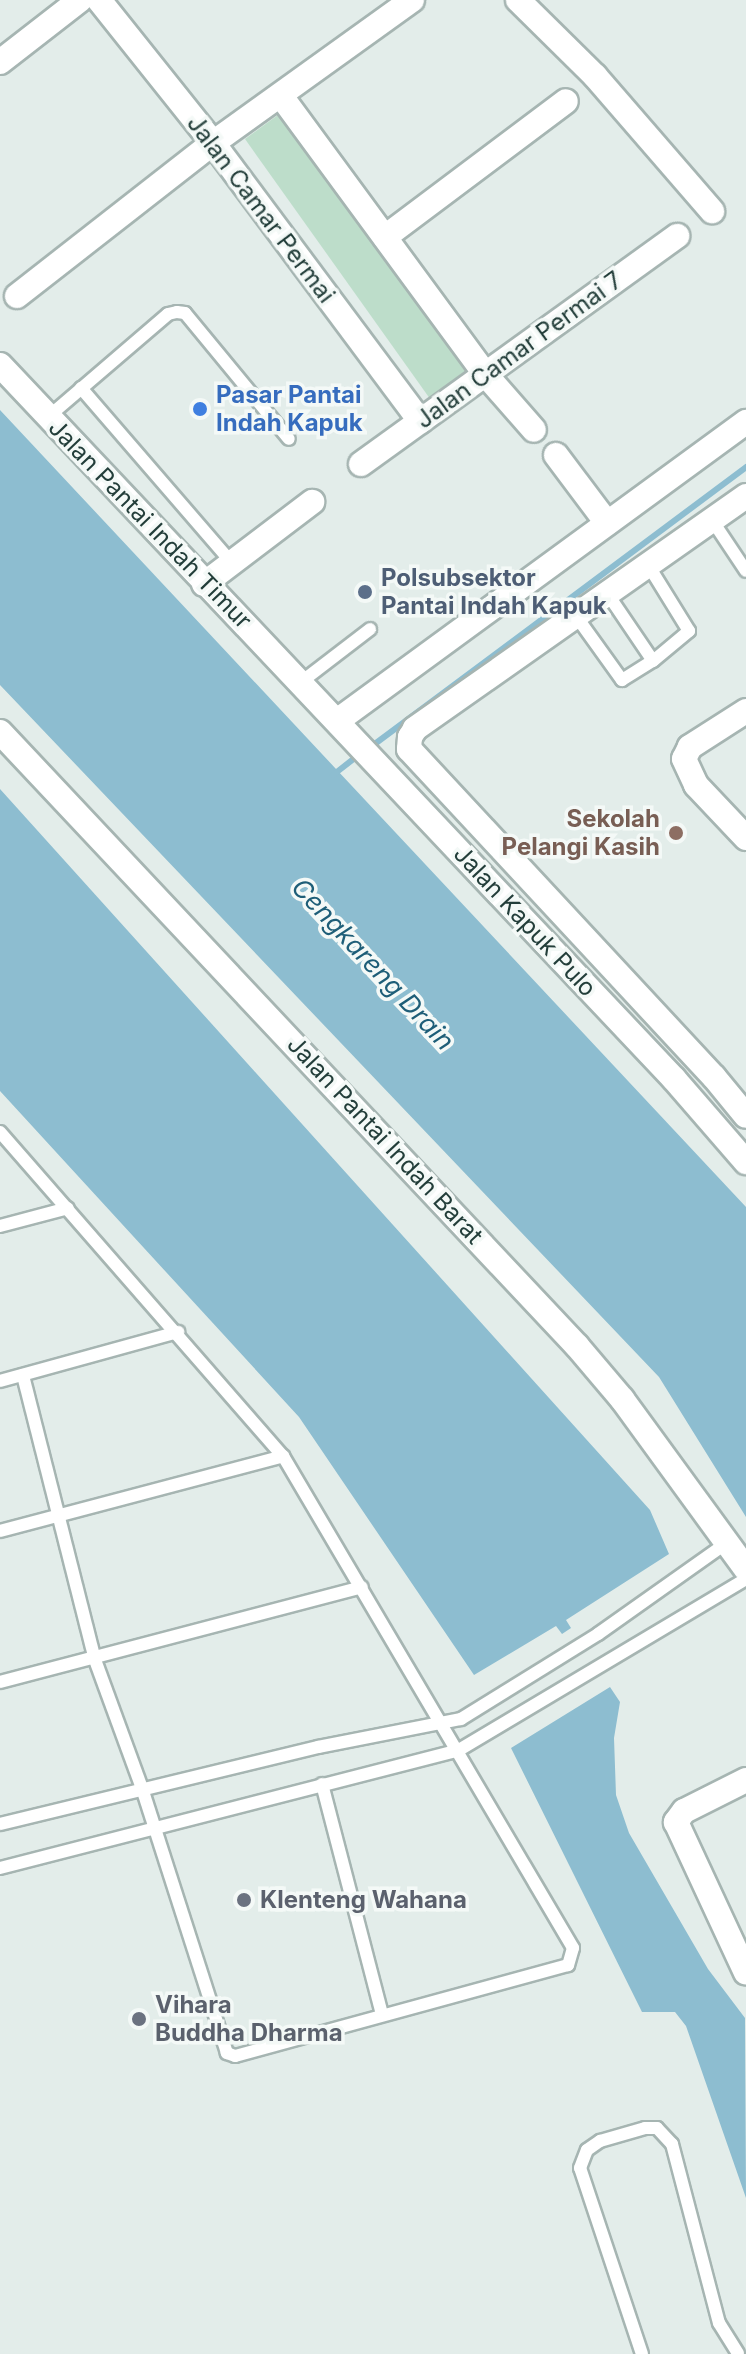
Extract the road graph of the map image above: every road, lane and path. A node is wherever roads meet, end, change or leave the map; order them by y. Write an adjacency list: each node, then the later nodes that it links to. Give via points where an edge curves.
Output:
1 (80, 0): 5 (street)
2 (99, 0): 8 (street, Jalan Camar Permai)
3 (412, 0): 6 (street)
4 (518, 0): 9 (street, via 595,76)
5 (0, 62)
6 (281, 96): 8 (street); 11 (street)
7 (566, 101): 11 (street)
8 (213, 143): 12 (street); 17 (street, Jalan Camar Permai)
9 (712, 211)
10 (677, 236): 14 (street, Jalan Camar Permai 7)
11 (385, 237): 14 (street)
12 (17, 296)
13 (0, 365): 16 (street, Jalan Pantai Indah Timur)
14 (485, 374): 17 (street, Jalan Camar Permai 7); 19 (street)
15 (81, 388): 16 (lane); 20 (lane, via 168,314 185,313); 27 (lane)
16 (48, 417): 30 (street, Jalan Pantai Indah Timur)
17 (420, 421): 22 (street, Jalan Camar Permai 7)
18 (746, 422): 26 (street)
19 (534, 430)
20 (289, 439)
21 (556, 455): 26 (street)
22 (361, 464)
23 (746, 496): 25 (street)
24 (312, 502): 27 (street)
25 (712, 520): 28 (street); 29 (lane)
26 (607, 523): 37 (street)
27 (232, 563): 30 (street)
28 (648, 565): 31 (street); 34 (lane, via 689,631)
29 (746, 571)
30 (204, 584): 35 (street, Jalan Pantai Indah Timur)
31 (607, 593): 32 (street); 34 (lane)
32 (576, 616): 34 (lane, via 622,680); 40 (street, via 415,729 409,749)
33 (370, 629): 35 (lane)
34 (653, 661)
35 (301, 682): 37 (street, Jalan Kapuk Pulo)
36 (746, 711): 39 (street, via 690,747 684,759 696,785)
37 (337, 721): 42 (street, Jalan Kapuk Pulo)
38 (0, 732): 51 (street, Jalan Pantai Indah Barat, via 567,1335 622,1399)
39 (746, 838)
40 (746, 1116)
41 (0, 1132): 43 (lane)
42 (746, 1162)
43 (68, 1208): 44 (lane); 45 (lane)
44 (0, 1226)
45 (178, 1332): 46 (lane); 48 (lane)
46 (23, 1375): 47 (lane); 49 (lane)
47 (0, 1381)
48 (283, 1456): 49 (lane); 54 (lane)
49 (58, 1516): 50 (lane); 55 (lane)
50 (0, 1531)
51 (728, 1542): 52 (street, Jalan Pantai Indah Barat); 57 (lane, via 490,1703)
52 (746, 1569)
53 (746, 1579): 58 (lane)
54 (362, 1587): 55 (lane); 57 (lane)
55 (95, 1660): 56 (lane); 61 (lane)
56 (0, 1682)
57 (443, 1723): 58 (lane); 61 (lane, via 318,1747)
58 (459, 1750): 60 (lane); 66 (lane, via 573,1948 572,1957 568,1965)
59 (746, 1780): 65 (street, via 684,1811 676,1822)
60 (322, 1784): 63 (lane); 66 (lane)
61 (143, 1791): 62 (lane); 63 (lane)
62 (0, 1824)
63 (154, 1829): 64 (lane); 66 (lane, via 230,2056)
64 (0, 1868)
65 (746, 1973)
66 (382, 2014)
67 (642, 2354): 68 (lane, via 580,2168 587,2150 600,2141 657,2128 672,2144 719,2323)
68 (738, 2354)

